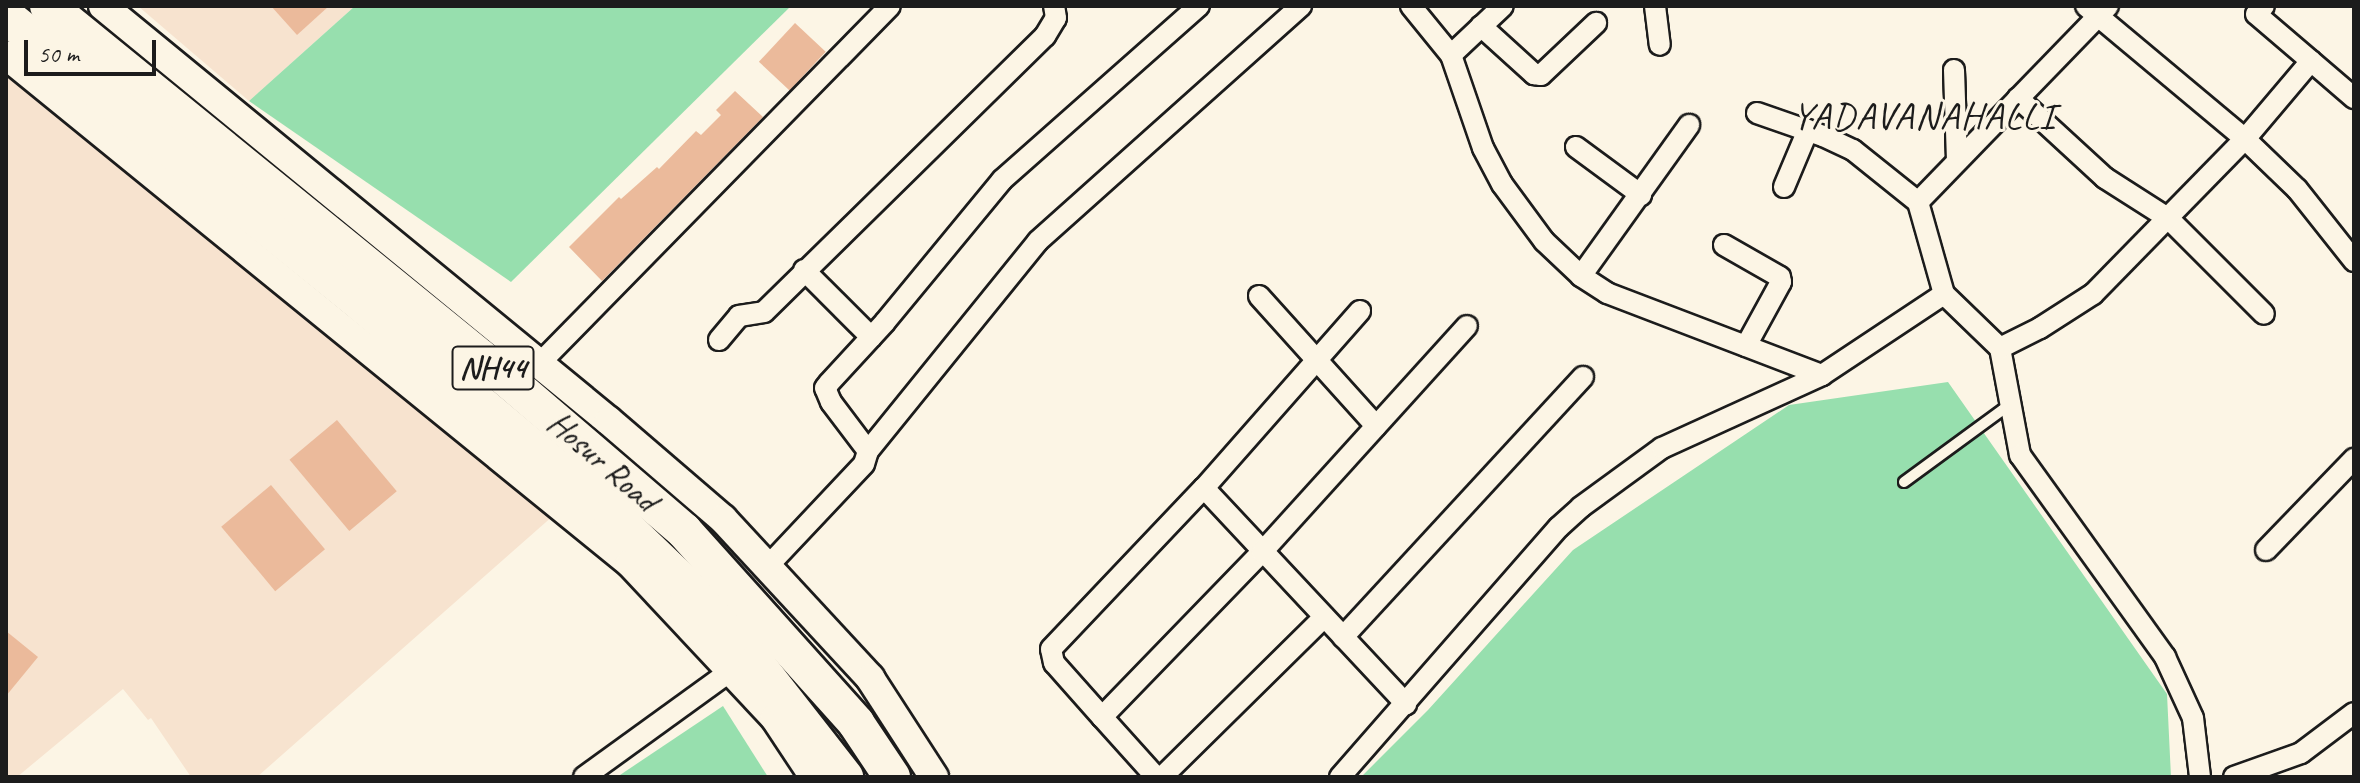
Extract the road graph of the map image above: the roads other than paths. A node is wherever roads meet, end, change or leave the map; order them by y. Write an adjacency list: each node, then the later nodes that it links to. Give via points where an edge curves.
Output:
1 (48, 6): 68 (highway, Hosur Road / NH44, via 489,364 684,531 856,723)
2 (103, 6): 46 (street)
3 (890, 6): 46 (street)
4 (1054, 6): 34 (street, via 1056,18 1045,36)
5 (1199, 6): 41 (street, via 1002,180)
6 (1301, 6): 51 (street, via 1038,241)
7 (1411, 6): 17 (street)
8 (1503, 6): 14 (street)
9 (1655, 6): 15 (street)
10 (2097, 9): 20 (street); 25 (street)
11 (2255, 9): 18 (street)
12 (6, 16): 54 (highway, Hosur Road / NH44, via 364,306)
13 (1596, 23): 14 (street, via 1541,75)
14 (1481, 26): 17 (street)
15 (1660, 45)
16 (6, 55): 54 (street)
17 (1451, 55): 35 (street, via 1483,148 1502,184 1544,241)
18 (2311, 61): 21 (street); 25 (street)
19 (1954, 70): 27 (street)
20 (2018, 98): 27 (street); 31 (street, via 2105,178)
21 (2354, 98)
22 (1757, 113): 24 (street)
23 (1689, 125): 29 (street)
24 (1808, 130): 28 (street); 30 (street, via 1853,150)
25 (2245, 139): 31 (street); 33 (street, via 2297,189)
26 (1576, 147): 29 (street)
27 (1957, 159): 30 (street)
28 (1784, 187)
29 (1641, 195): 35 (street)
30 (1918, 202): 36 (street)
31 (2169, 219): 39 (street); 44 (street, via 2093,294)
32 (1724, 245): 43 (street, via 1780,277)
33 (2354, 261)
34 (804, 270): 41 (street); 42 (street, via 764,312 739,316)
35 (1581, 276): 43 (street, via 1607,293)
36 (1944, 294): 44 (street); 47 (street)
37 (1259, 296): 45 (street)
38 (1360, 311): 45 (street)
39 (2264, 314)
40 (1467, 326): 50 (street)
41 (871, 337): 51 (street, via 825,388)
42 (719, 340)
43 (1746, 346): 47 (street)
44 (2000, 348): 49 (street)
45 (1315, 362): 50 (street); 55 (street)
46 (539, 364): 58 (street, via 723,519)
47 (1822, 375): 62 (street, via 1662,448 1581,507)
48 (1583, 377): 60 (street)
49 (2008, 406): 53 (lane); 73 (street, via 2020,455 2036,483 2175,676 2193,718)
50 (1376, 426): 57 (street)
51 (868, 451): 58 (street, via 864,464)
52 (2354, 459): 56 (street)
53 (1904, 482)
54 (556, 485): 61 (street); 67 (highway, Hosur Road / NH44, via 683,582 756,663)
55 (1204, 488): 57 (street); 64 (street, via 1051,649 1054,663)
56 (2266, 550)
57 (1262, 552): 59 (street); 64 (street)
58 (767, 567): 69 (street, via 870,678)
59 (1324, 617): 60 (street); 71 (street)
60 (1343, 637): 62 (street)
61 (732, 670): 65 (street); 66 (street, via 775,718)
62 (1406, 704): 72 (street)
63 (2354, 713): 74 (street, via 2301,753)
64 (1102, 717): 70 (street)
65 (584, 777)
66 (814, 777)
67 (845, 777)
68 (892, 777)
69 (934, 777)
70 (1156, 777)
71 (1162, 777)
72 (1340, 777)
73 (2200, 777)
74 (2234, 777)

